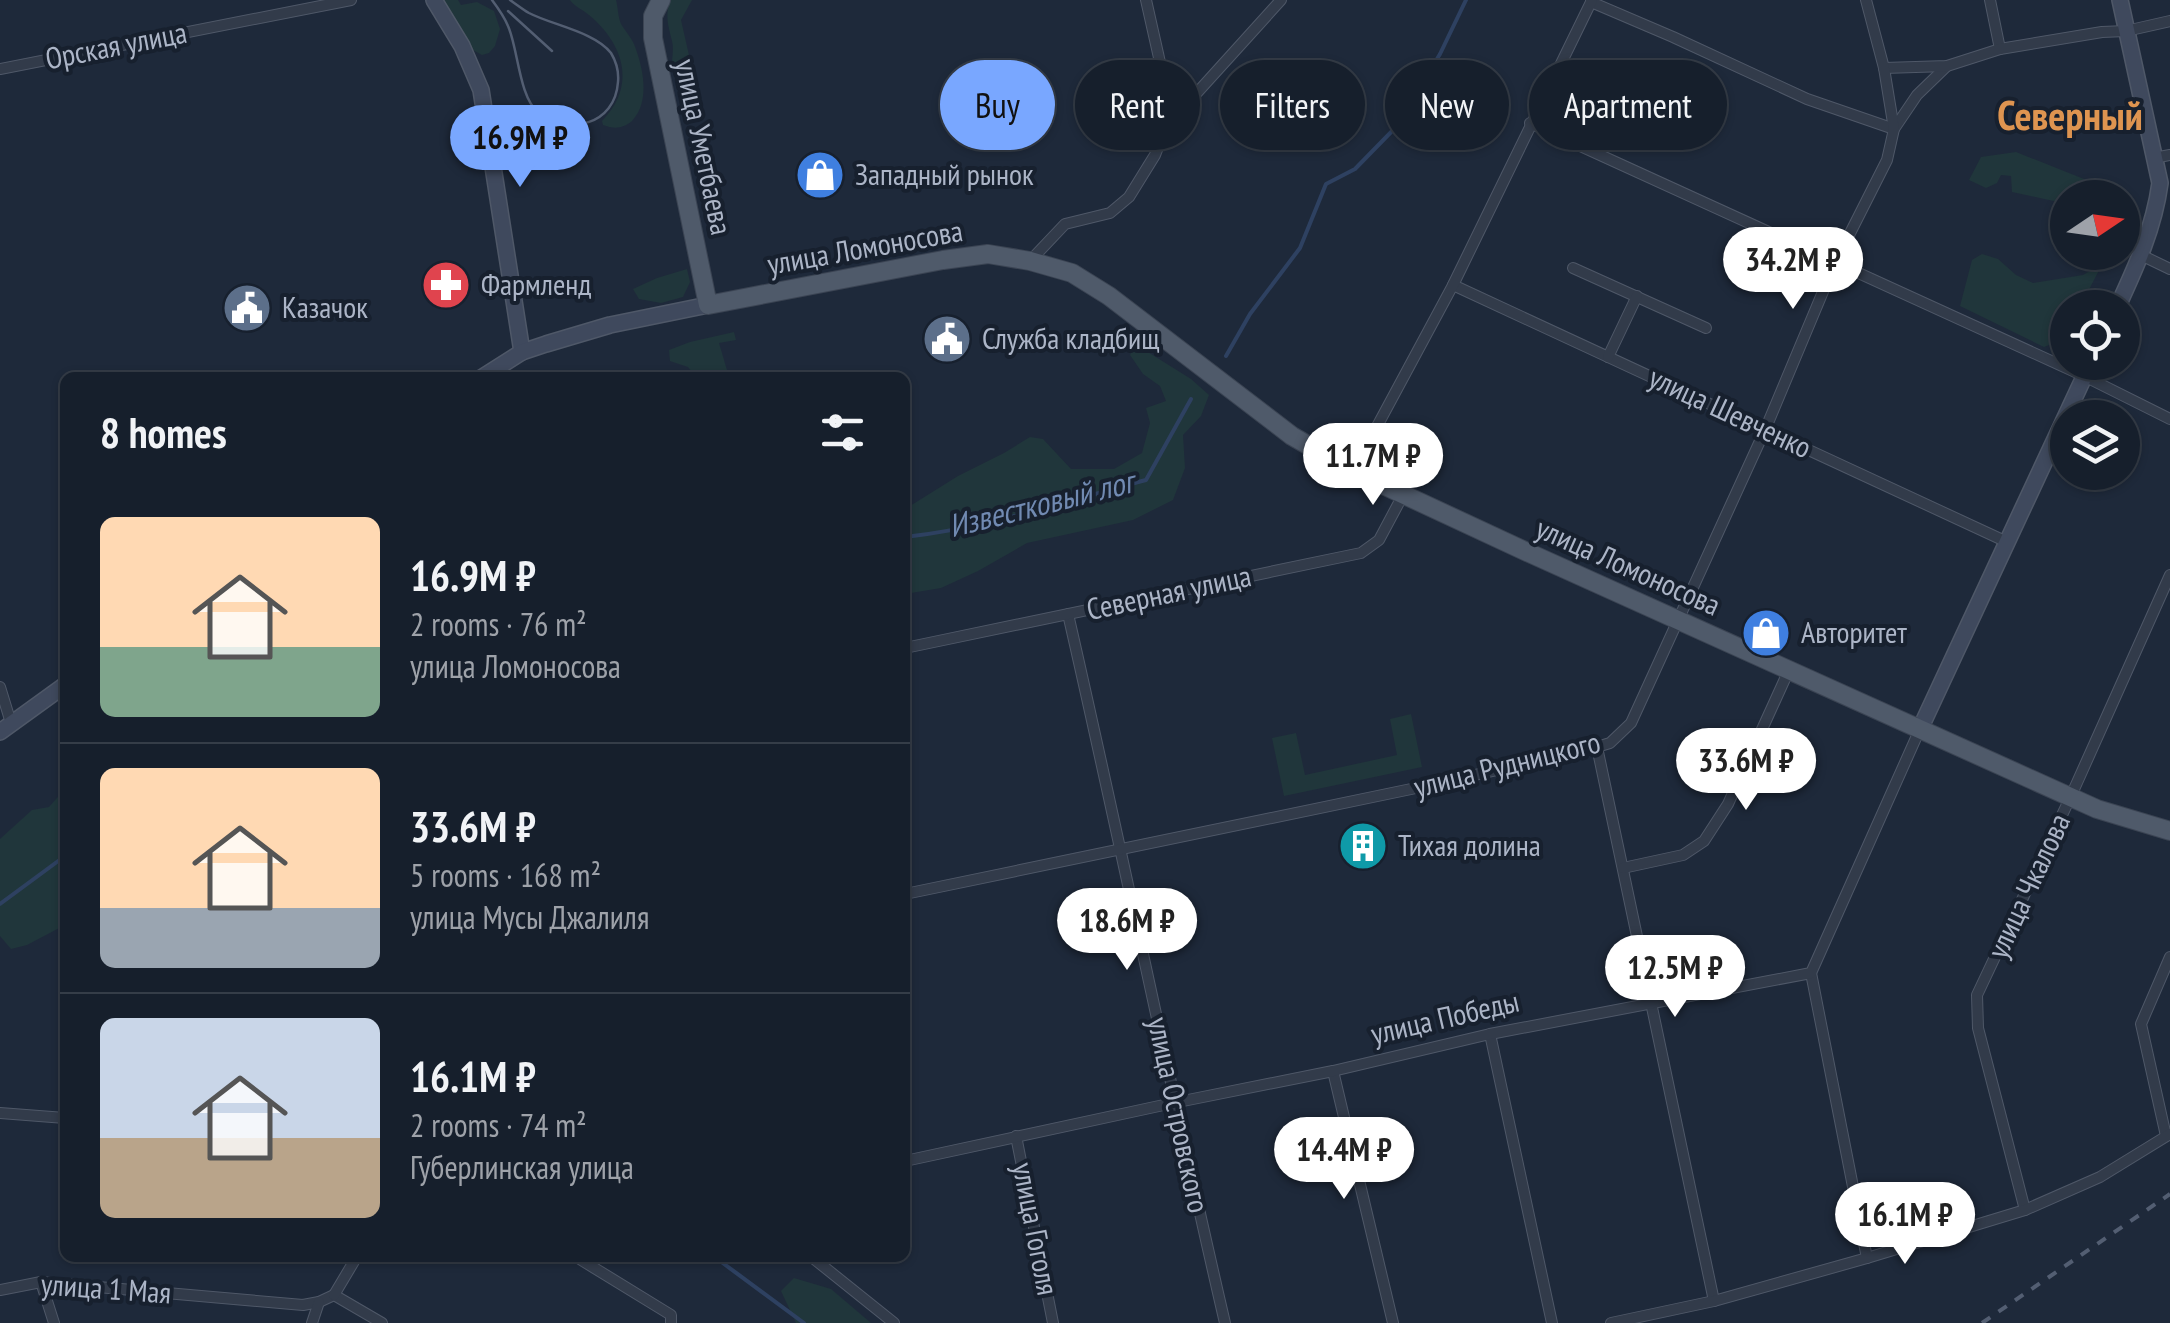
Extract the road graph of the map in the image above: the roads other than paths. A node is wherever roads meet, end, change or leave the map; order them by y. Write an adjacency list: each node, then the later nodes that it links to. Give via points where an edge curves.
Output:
1 (350, 0): 17 (street, Орская улица)
2 (434, 0): 34 (street, via 481,90)
3 (661, 0): 32 (main road, улица Уметбаева, via 653,38)
4 (1146, 0): 13 (street)
5 (1280, 0): 18 (street)
6 (1866, 0): 16 (street, улица Рудницкого)
7 (1990, 0): 12 (street)
8 (2120, 0): 11 (street)
9 (1591, 1): 14 (street); 20 (street, via 1807,100)
10 (2170, 21): 11 (street)
11 (2126, 31): 12 (street); 23 (street)
12 (2000, 49): 15 (street)
13 (1159, 60)
14 (1562, 60)
15 (1946, 66): 16 (street); 20 (street)
16 (1884, 68): 20 (street, улица Рудницкого)
17 (0, 69)
18 (1200, 89)
19 (1529, 125): 29 (street)
20 (1894, 129): 26 (street, улица Рудницкого, via 1887,160)
21 (1157, 150): 25 (street, via 1130,197 1110,212 1065,224)
22 (1589, 150): 26 (street)
23 (2162, 156): 24 (street, via 2156,212)
24 (2141, 256): 28 (street); 30 (street)
25 (1030, 261): 32 (main road, улица Ломоносова, via 988,254 943,260); 42 (main road, улица Ломоносова, via 1072,273 1110,296 1292,436)
26 (1834, 263): 35 (street); 41 (street, улица Рудницкого)
27 (1573, 268): 31 (street)
28 (2170, 269)
29 (1453, 285): 36 (street, улица Шевченко); 42 (street)
30 (2125, 290)
31 (1637, 296): 33 (street); 36 (street)
32 (708, 305): 34 (street, улица Ломоносова)
33 (1706, 328)
34 (522, 352): 37 (street, улица Ломоносова)
35 (2050, 353)
36 (1608, 357): 41 (street, улица Шевченко)
37 (490, 372)
38 (2082, 380): 44 (street)
39 (2105, 380): 40 (street)
40 (2170, 420)
41 (1765, 430): 44 (street, улица Шевченко); 47 (street, улица Рудницкого)
42 (1353, 471): 43 (main road, улица Ломоносова)
43 (1403, 494): 46 (street, Северная улица, via 1379,540 1361,553); 47 (main road, улица Ломоносова)
44 (2008, 542): 53 (street)
45 (2170, 575): 55 (street, улица Чкалова)
46 (1068, 614): 48 (street, Северная улица); 57 (street, улица Островского)
47 (1679, 620): 49 (main road, улица Ломоносова); 54 (street, улица Рудницкого, via 1631,723)
48 (910, 647)
49 (1790, 670): 53 (main road, улица Ломоносова); 58 (street, via 1704,841 1683,854)
50 (0, 687): 52 (street)
51 (60, 689): 52 (street)
52 (5, 728)
53 (1920, 729): 55 (main road, улица Ломоносова); 61 (street)
54 (1597, 747): 57 (street, улица Рудницкого); 58 (street)
55 (2071, 796): 56 (main road, улица Ломоносова); 71 (street, улица Чкалова, via 1978,995 1978,1028)
56 (2170, 831)
57 (1122, 849): 59 (street, улица Рудницкого); 65 (street, улица Островского)
58 (1623, 868): 62 (street)
59 (910, 893)
60 (2170, 957): 68 (street, via 2141,1024)
61 (1811, 973): 62 (street, улица Победы); 72 (street)
62 (1651, 1004): 63 (street, улица Победы); 79 (street)
63 (1490, 1034): 64 (street, улица Победы); 89 (street)
64 (1334, 1071): 65 (street, улица Победы); 88 (street)
65 (1174, 1102): 69 (street, улица Победы); 87 (street, улица Островского)
66 (0, 1113): 67 (street)
67 (60, 1118)
68 (2168, 1135): 71 (street, via 2100,1177)
69 (1016, 1136): 70 (street, улица Победы); 86 (street, улица Гоголя)
70 (910, 1159)
71 (2025, 1210): 72 (street)
72 (1867, 1258): 79 (street)
73 (354, 1262): 78 (street)
74 (585, 1262): 84 (street, via 671,1315)
75 (819, 1262): 85 (street)
76 (41, 1282): 77 (street, улица 1 Мая); 80 (street, улица 1 Мая); 81 (street)
77 (0, 1290)
78 (334, 1294): 80 (street, улица 1 Мая); 83 (street)
79 (1714, 1301): 90 (street)
80 (319, 1302): 82 (street)
81 (54, 1323)
82 (312, 1323)
83 (382, 1323)
84 (671, 1323)
85 (894, 1323)
86 (1053, 1323)
87 (1225, 1323)
88 (1393, 1323)
89 (1552, 1323)
90 (1611, 1323)

